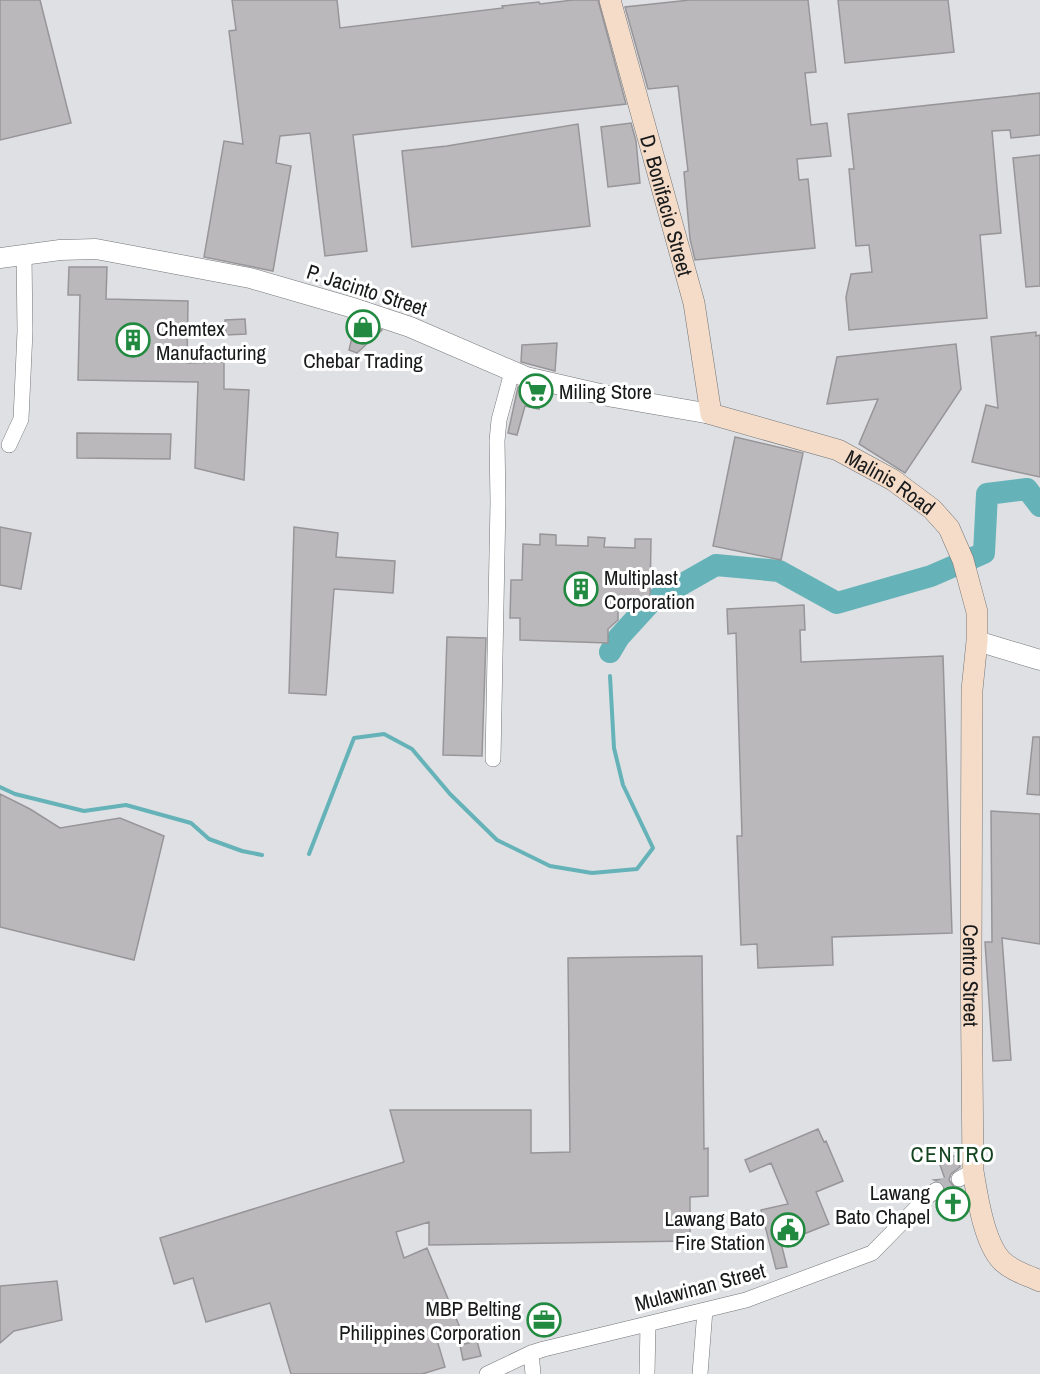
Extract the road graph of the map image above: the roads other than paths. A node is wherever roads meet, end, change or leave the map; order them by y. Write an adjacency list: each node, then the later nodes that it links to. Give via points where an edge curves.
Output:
1 (610, 0): 5 (main road, D. Bonifacio Street, via 694,303)
2 (24, 255): 3 (street, P. Jacinto Street); 4 (street, P. Jacinto Street, via 96,249 250,278 411,327); 6 (street, via 26,331 21,419)
3 (0, 258)
4 (512, 372): 5 (street, P. Jacinto Street); 9 (street, via 497,441)
5 (711, 414): 7 (main road, Malinis Road, via 838,450 893,480 932,509 949,528 965,566 977,612)
6 (9, 445)
7 (977, 640): 8 (street); 11 (main road, Centro Street, via 972,690 966,1175 977,1194 995,1252 1013,1269)
8 (1040, 660)
9 (493, 759)
10 (936, 1190): 12 (street, Mulawinan Street, via 872,1252 746,1300)
11 (1040, 1281)
12 (705, 1310): 13 (street, Mulawinan Street); 18 (street)
13 (648, 1324): 14 (street, Mulawinan Street); 17 (street)
14 (531, 1353): 15 (street, Mulawinan Street); 16 (street)
15 (487, 1374)
16 (533, 1374)
17 (647, 1374)
18 (700, 1374)

